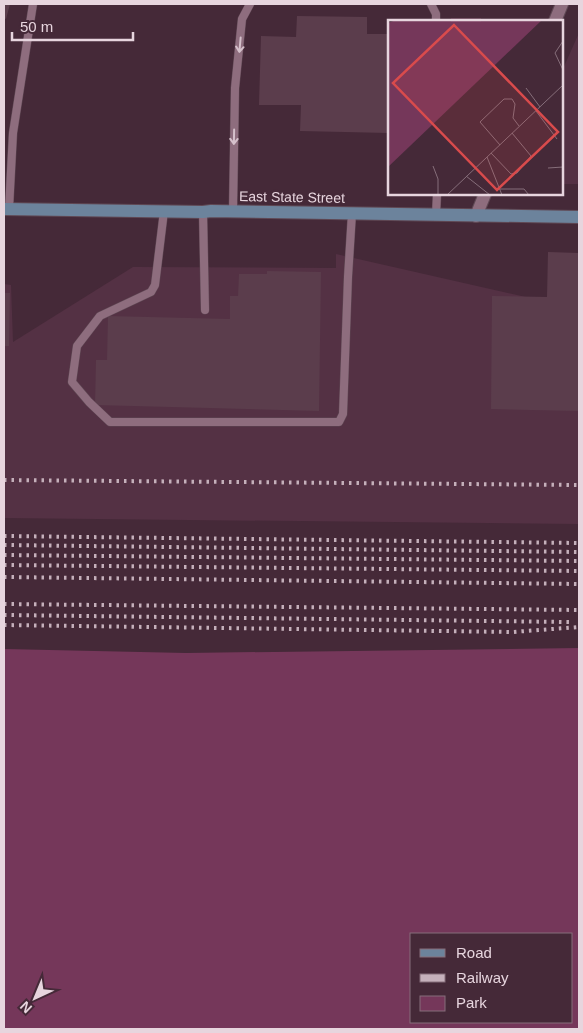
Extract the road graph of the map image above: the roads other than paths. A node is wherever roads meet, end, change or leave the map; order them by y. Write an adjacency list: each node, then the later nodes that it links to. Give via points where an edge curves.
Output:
1 (33, 4): 9 (lane, via 13,133)
2 (250, 4): 10 (lane, one-way to 10, via 242,19)
3 (431, 4): 5 (lane)
4 (562, 4): 6 (street)
5 (436, 20)
6 (555, 20)
7 (437, 195): 14 (lane)
8 (485, 195): 15 (street)
9 (6, 209): 11 (street, East State Street)
10 (232, 211): 12 (street, East State Street); 13 (street, East State Street)
11 (164, 212): 12 (street, East State Street); 13 (lane, via 155,285 151,292 100,316 77,346 72,382 110,422 339,422 343,414)
12 (204, 212): 17 (lane)
13 (352, 213): 14 (street, East State Street)
14 (436, 215): 15 (street, East State Street)
15 (476, 216): 16 (street, East State Street)
16 (579, 217)
17 (205, 310)

